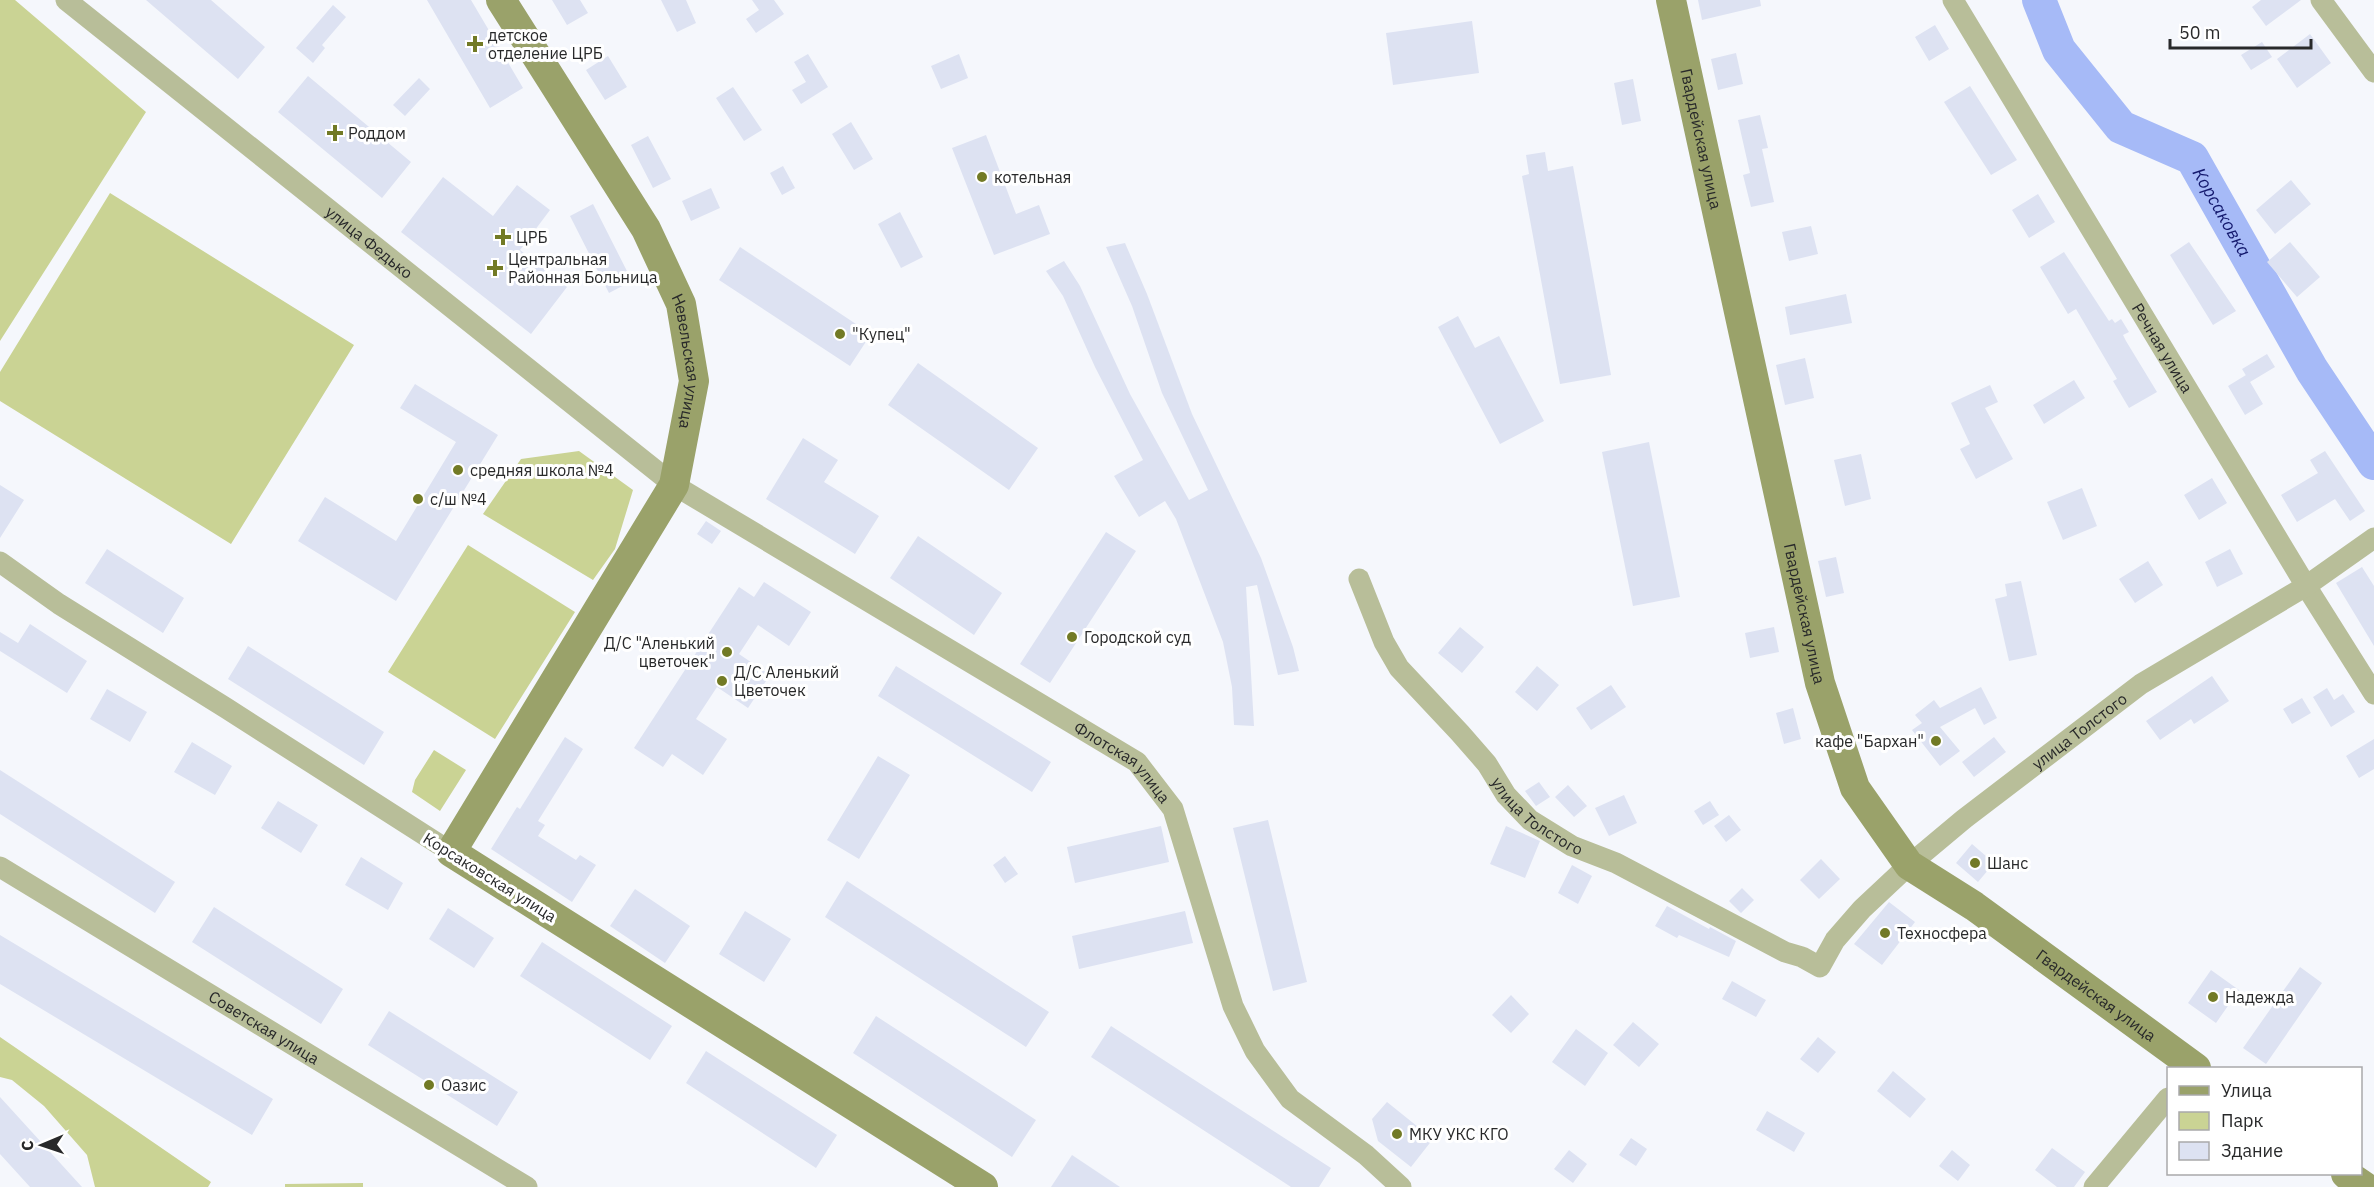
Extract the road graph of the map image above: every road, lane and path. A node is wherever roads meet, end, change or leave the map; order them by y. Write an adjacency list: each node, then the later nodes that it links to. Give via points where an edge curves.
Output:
1 (501, 0): 7 (street, Невельская улица, via 646,229 681,303 694,381)
2 (1671, 0): 14 (street, Гвардейская улица, via 1820,683 1855,788)
3 (1953, 0): 11 (street, Речная улица)
4 (2321, 0): 6 (street)
5 (76, 3): 7 (street, улица Федько)
6 (2374, 72)
7 (674, 485): 13 (street, Невельская улица); 21 (street, Флотская улица, via 1137,762 1173,809 1233,1006 1255,1050 1290,1099 1366,1155)
8 (2374, 538): 11 (street, улица Толстого)
9 (0, 562): 13 (street, Корсаковская улица, via 59,604)
10 (1359, 579): 14 (street, улица Толстого, via 1384,642 1399,668 1487,764 1506,795 1530,820 1572,846 1616,863 1811,962)
11 (2306, 586): 12 (street, Речная улица); 14 (street, улица Толстого, via 2141,684)
12 (2374, 694)
13 (451, 852): 20 (street, Корсаковская улица)
14 (1909, 865): 16 (street, Гвардейская улица, via 1974,906)
15 (0, 867): 19 (street, Советская улица)
16 (2194, 1067)
17 (2167, 1100): 22 (street)
18 (2349, 1175): 23 (street)
19 (527, 1187)
20 (983, 1187)
21 (1401, 1187)
22 (2094, 1187)
23 (2365, 1187)

